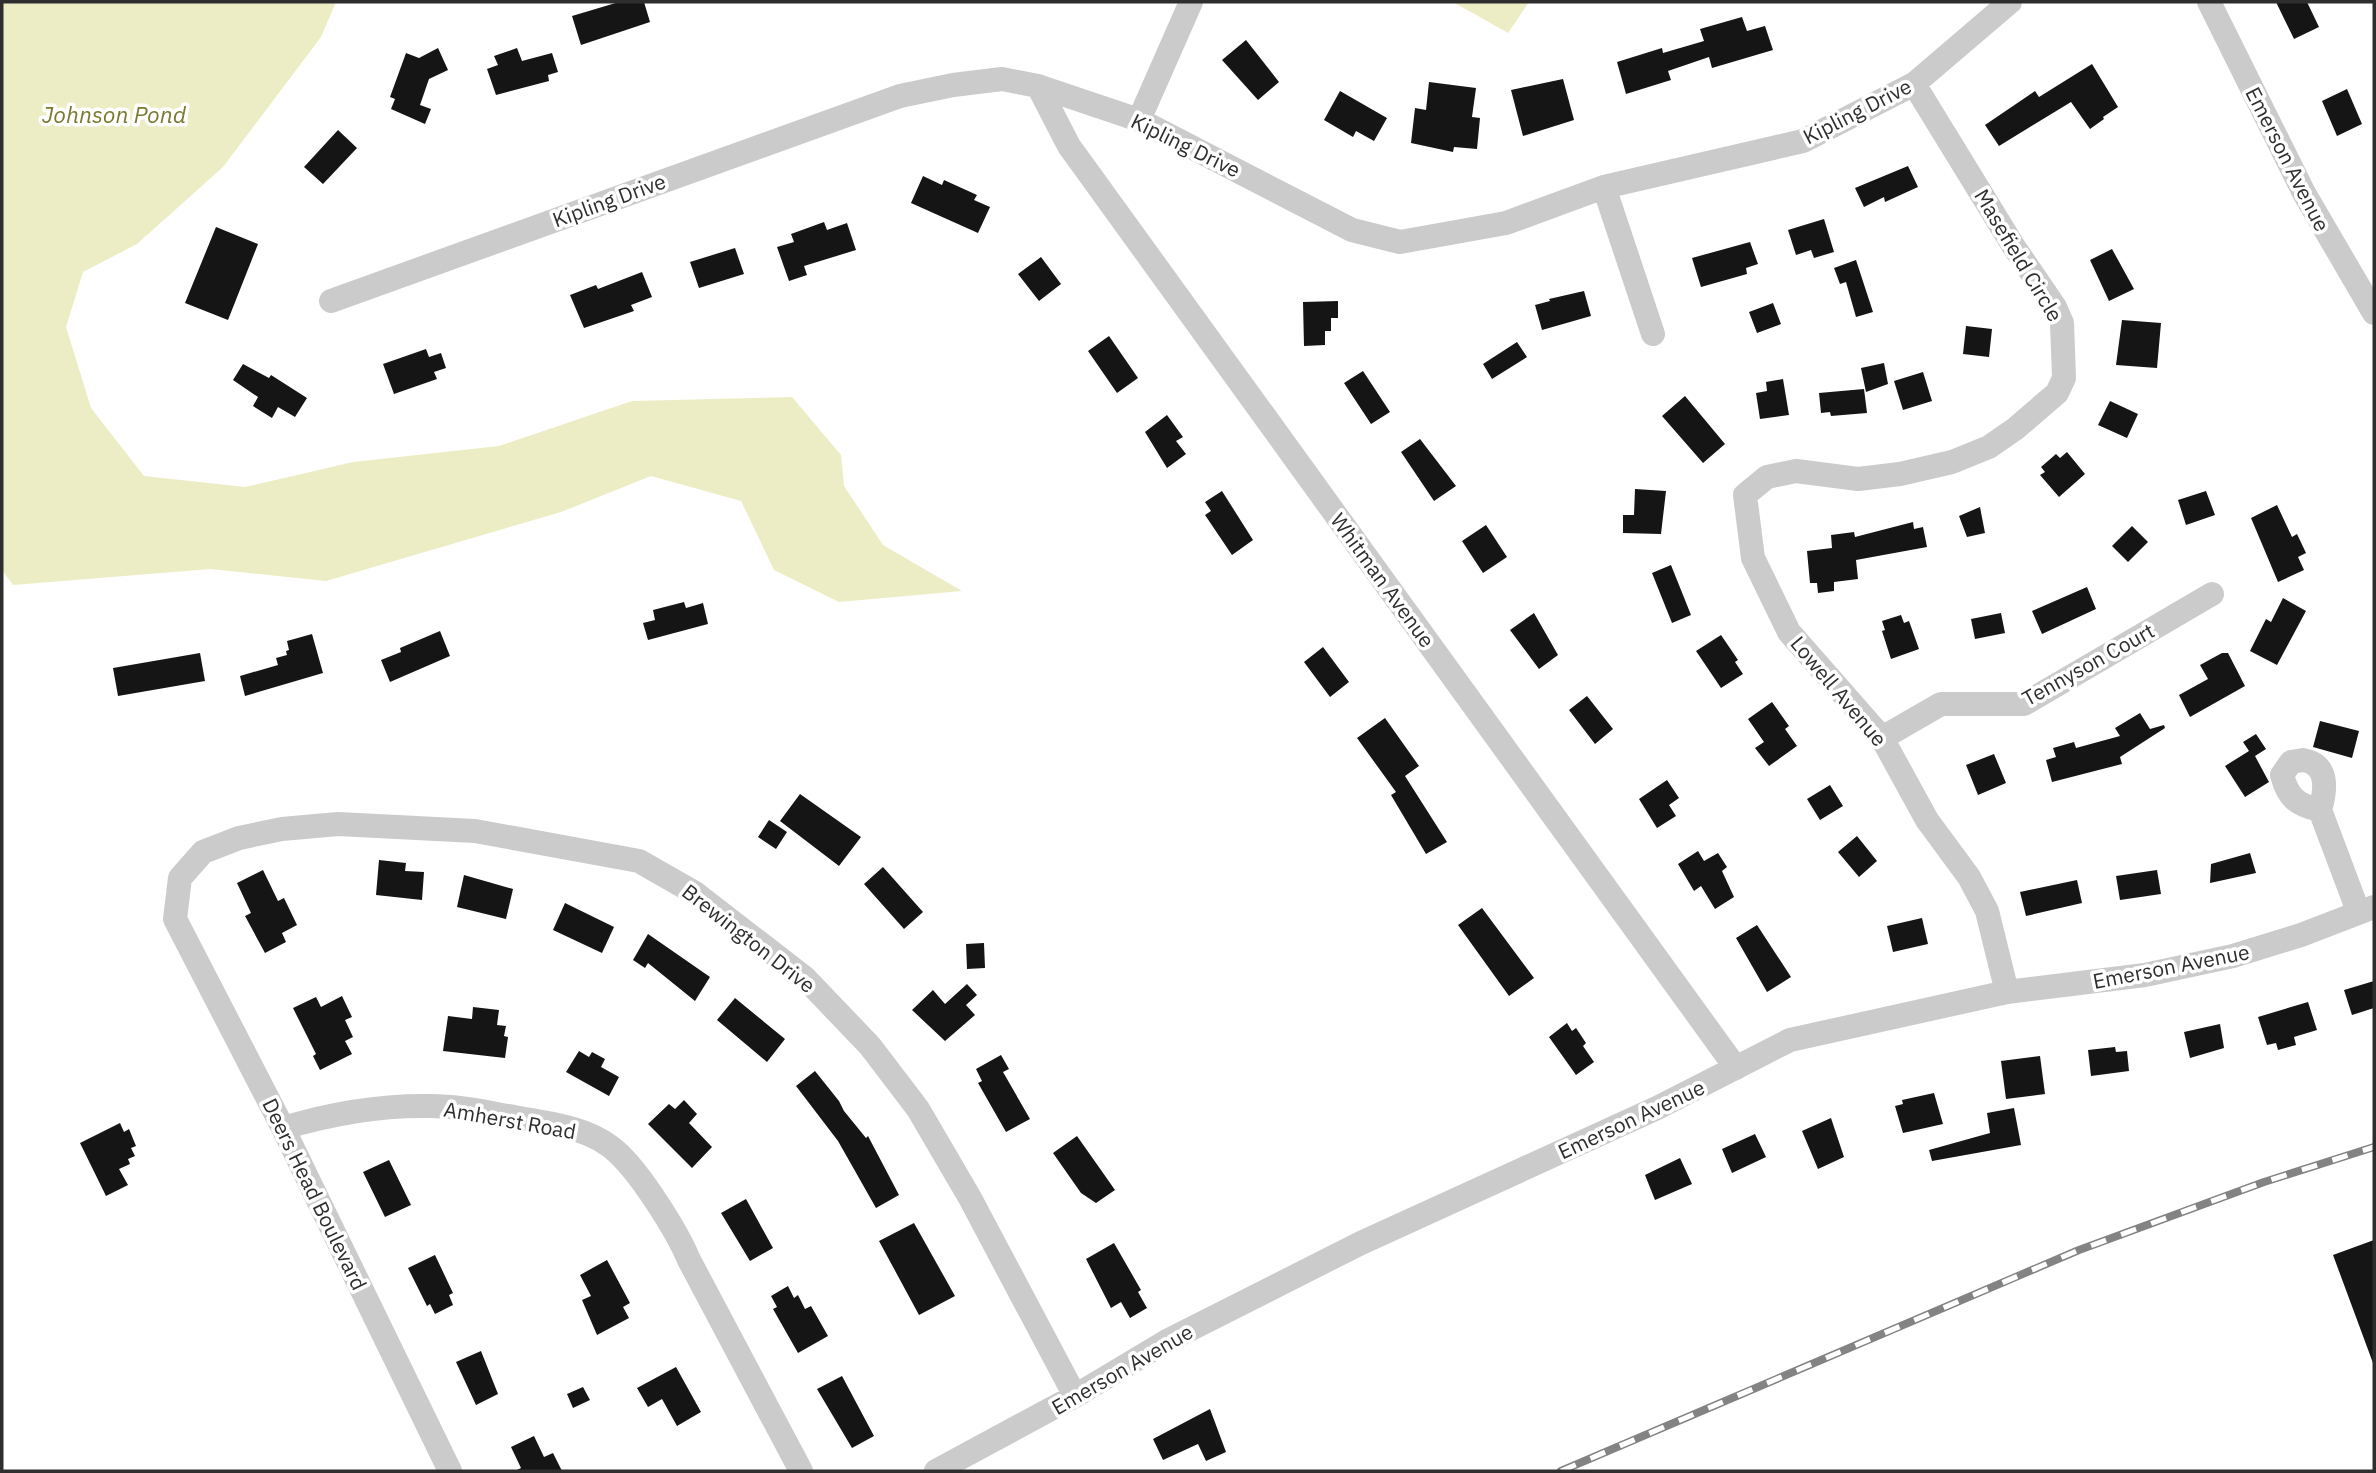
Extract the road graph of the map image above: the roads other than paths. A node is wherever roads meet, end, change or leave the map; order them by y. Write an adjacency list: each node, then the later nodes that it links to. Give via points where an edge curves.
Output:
1 (1191, 2): 6 (street)
2 (2010, 2): 4 (street, Kipling Drive)
3 (2209, 2): 9 (street, Emerson Avenue, via 2304,193)
4 (1914, 84): 7 (street, Kipling Drive, via 1802,141); 11 (street, Masefield Circle, via 2055,307 2062,323 2064,378 2057,393 2015,429 1989,447 1952,462 1858,479 1796,471 1767,477)
5 (1038, 86): 6 (street, Kipling Drive); 8 (street, Kipling Drive, via 1002,79 900,96); 18 (street, Whitman Avenue, via 1069,146)
6 (1139, 120): 7 (street, Kipling Drive, via 1352,230 1400,242 1507,223)
7 (1604, 187): 10 (street)
8 (331, 301)
9 (2374, 313)
10 (1653, 334)
11 (1745, 495): 13 (street, Lowell Avenue, via 1753,558 1789,632)
12 (2212, 594): 13 (street, Tennyson Court, via 2024,704 1941,704)
13 (1882, 738): 17 (street, Lowell Avenue, via 1927,820 1969,877 1987,911)
14 (2320, 810): 15 (street)
15 (2366, 909): 17 (street, Emerson Avenue, via 2233,956 2145,975)
16 (175, 919): 19 (street, Deers Head Boulevard); 20 (street, Brewington Drive, via 180,878 203,852 282,829 338,824 475,831 639,861 695,893 795,970 870,1046 918,1109)
17 (2007, 992): 18 (street, Emerson Avenue, via 1790,1040)
18 (1736, 1068): 20 (street, Emerson Avenue, via 1361,1244 1167,1342)
19 (283, 1128): 21 (street, Deers Head Boulevard); 22 (street, Amherst Road, via 330,1114 429,1106 465,1108 577,1130 619,1153 678,1233)
20 (1075, 1396): 23 (street, Emerson Avenue)
21 (450, 1471)
22 (801, 1471)
23 (936, 1471)

